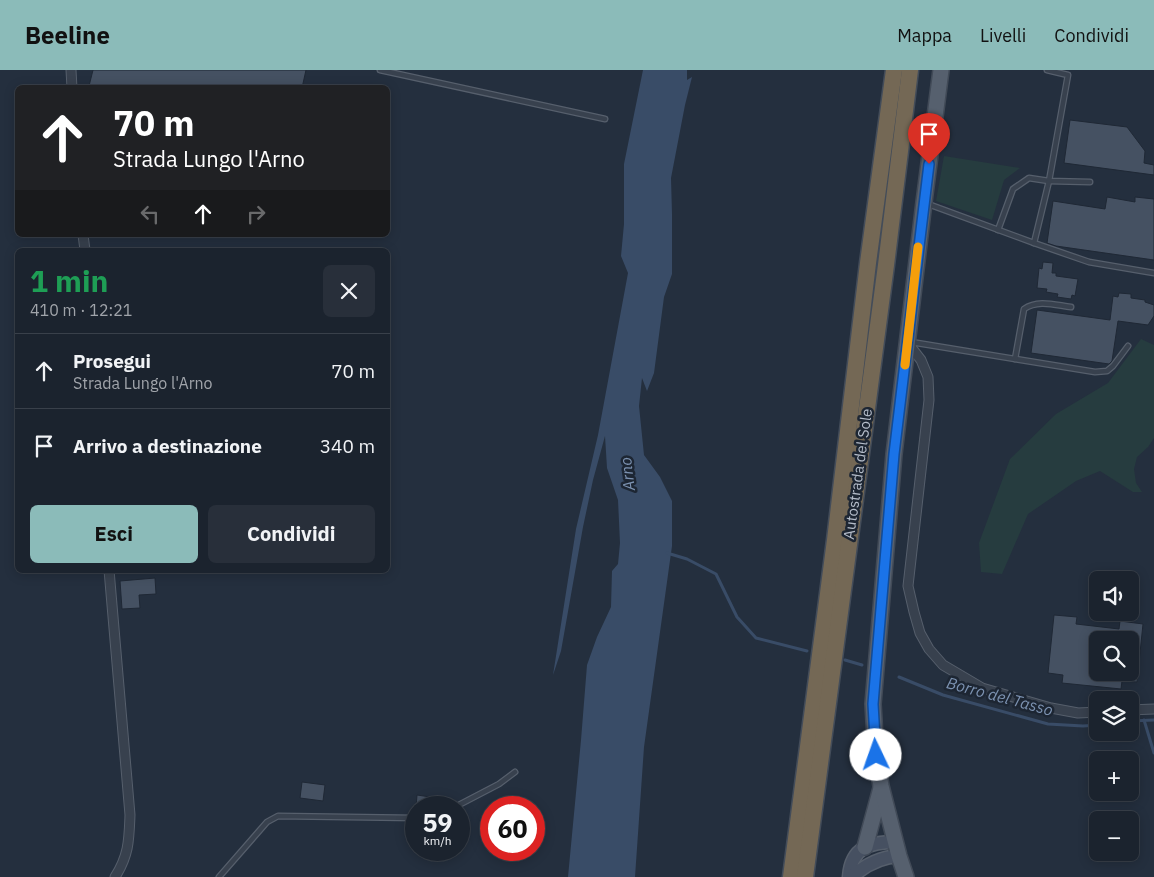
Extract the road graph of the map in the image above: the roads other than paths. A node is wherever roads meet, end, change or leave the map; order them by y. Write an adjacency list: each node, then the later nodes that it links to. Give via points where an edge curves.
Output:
1 (71, 70): 7 (street)
2 (380, 70): 8 (lane)
3 (894, 70): 31 (highway, Autostrada del Sole)
4 (910, 70): 32 (highway, Autostrada del Sole)
5 (941, 70): 11 (main road)
6 (1047, 70): 9 (lane, via 1068,75)
7 (72, 85)
8 (605, 119)
9 (1049, 181): 10 (lane); 12 (lane, via 1028,178 1013,189); 13 (lane)
10 (1090, 182)
11 (924, 202): 12 (lane); 16 (main road)
12 (998, 230): 13 (lane)
13 (1034, 243): 14 (lane, via 1089,262)
14 (1154, 273)
15 (1071, 307): 18 (lane, via 1040,302 1024,309)
16 (907, 342): 18 (lane); 22 (street, via 921,360 928,377 930,400 908,586 920,633 943,665 982,688 1051,708); 24 (main road, via 873,704 876,755)
17 (1128, 346): 18 (lane, via 1107,371 1095,372)
18 (1015, 359)
19 (109, 573): 29 (street, via 130,816 129,845)
20 (1154, 709): 21 (street)
21 (1139, 710)
22 (1089, 712)
23 (515, 772): 25 (lane)
24 (882, 786): 27 (main road); 28 (main road)
25 (470, 799)
26 (405, 818): 30 (lane, via 278,816 267,822)
27 (865, 847): 28 (street, via 881,842); 33 (street, via 853,860)
28 (897, 849): 33 (street); 34 (main road)
29 (115, 877)
30 (219, 877)
31 (791, 877)
32 (804, 877)
33 (851, 877)
34 (906, 877)

